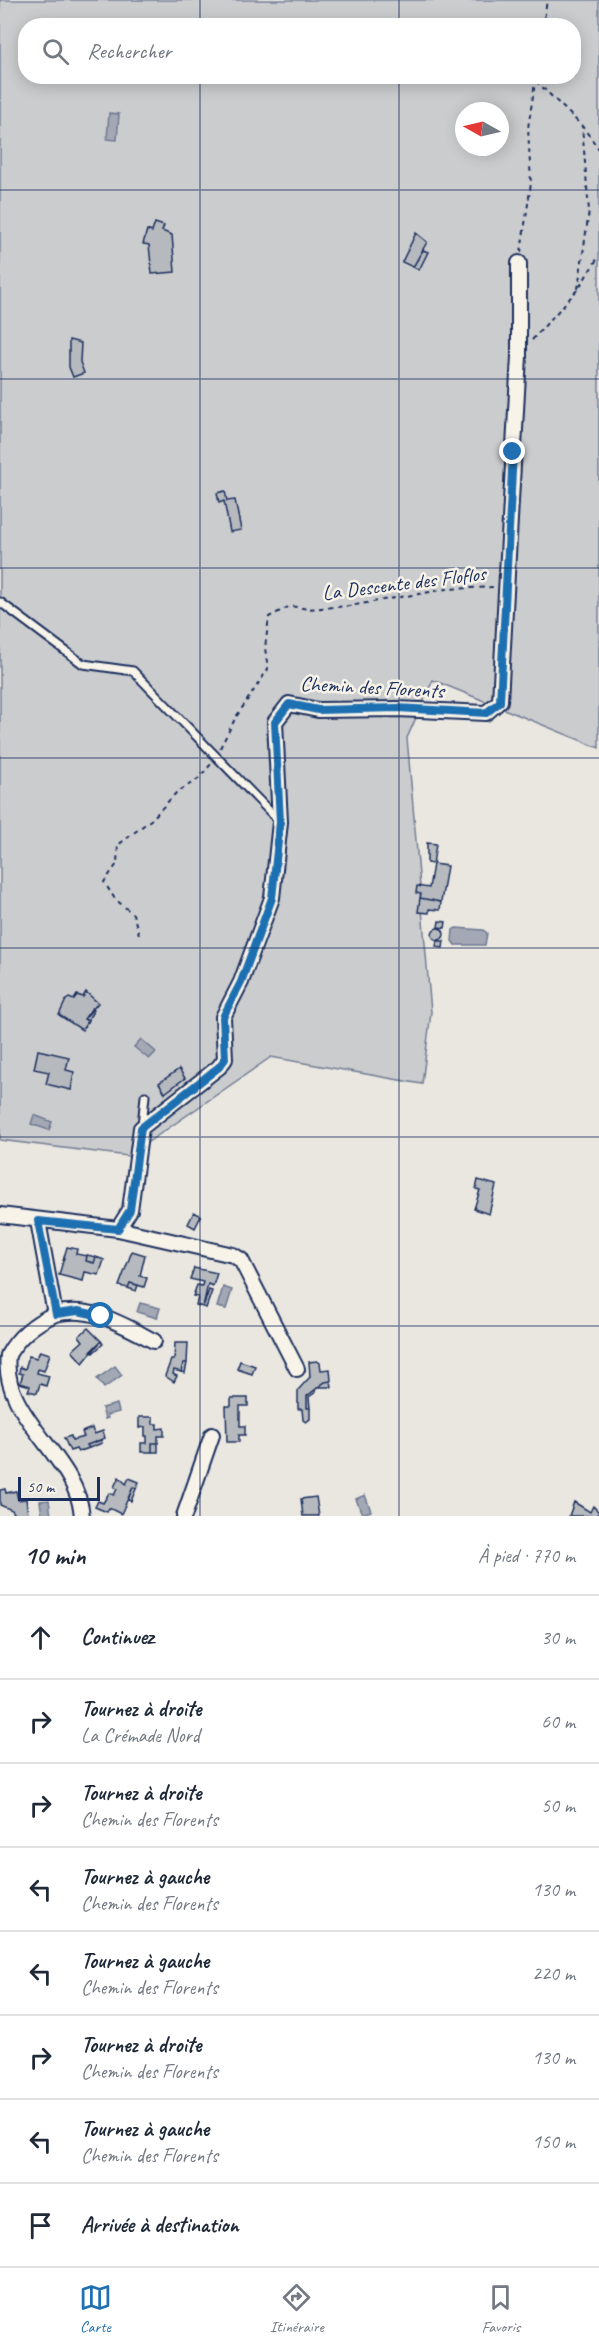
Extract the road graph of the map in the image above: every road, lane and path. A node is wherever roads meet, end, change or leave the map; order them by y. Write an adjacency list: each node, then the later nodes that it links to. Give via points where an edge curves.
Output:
1 (547, 0): 2 (path)
2 (544, 18)
3 (535, 84): 8 (path, via 528,128 531,183)
4 (539, 84): 5 (path)
5 (582, 126): 6 (path); 9 (path, via 588,211)
6 (599, 148)
7 (599, 256): 9 (path)
8 (519, 263): 10 (street, Chemin des Florents)
9 (578, 289): 10 (path)
10 (519, 356): 11 (street, Chemin des Florents)
11 (507, 586): 13 (path, La Descente des Floflos, via 447,589 349,606 290,606 269,617 265,648 268,669 236,717); 14 (street, Chemin des Florents, via 500,702 486,713 397,708 318,710 289,704 275,722)
12 (0, 602): 13 (lane, via 83,664 133,671)
13 (217, 756): 14 (lane); 15 (path, La Descente des Floflos, via 198,779 176,793 152,819 118,845 117,864 104,882 115,899 133,914)
14 (280, 822): 17 (street, Chemin des Florents, via 272,898 241,982 223,1017 225,1059)
15 (139, 934)
16 (145, 1096): 17 (lane)
17 (141, 1128): 20 (street, via 130,1210)
18 (0, 1215): 19 (street)
19 (38, 1221): 20 (street); 21 (street)
20 (118, 1229): 23 (street, via 242,1260)
21 (56, 1314): 22 (street, via 91,1313); 25 (street, via 38,1322 14,1345 2,1370 2,1389 10,1410 73,1489)
22 (154, 1341)
23 (297, 1369)
24 (212, 1435): 26 (street)
25 (82, 1516)
26 (184, 1516)

